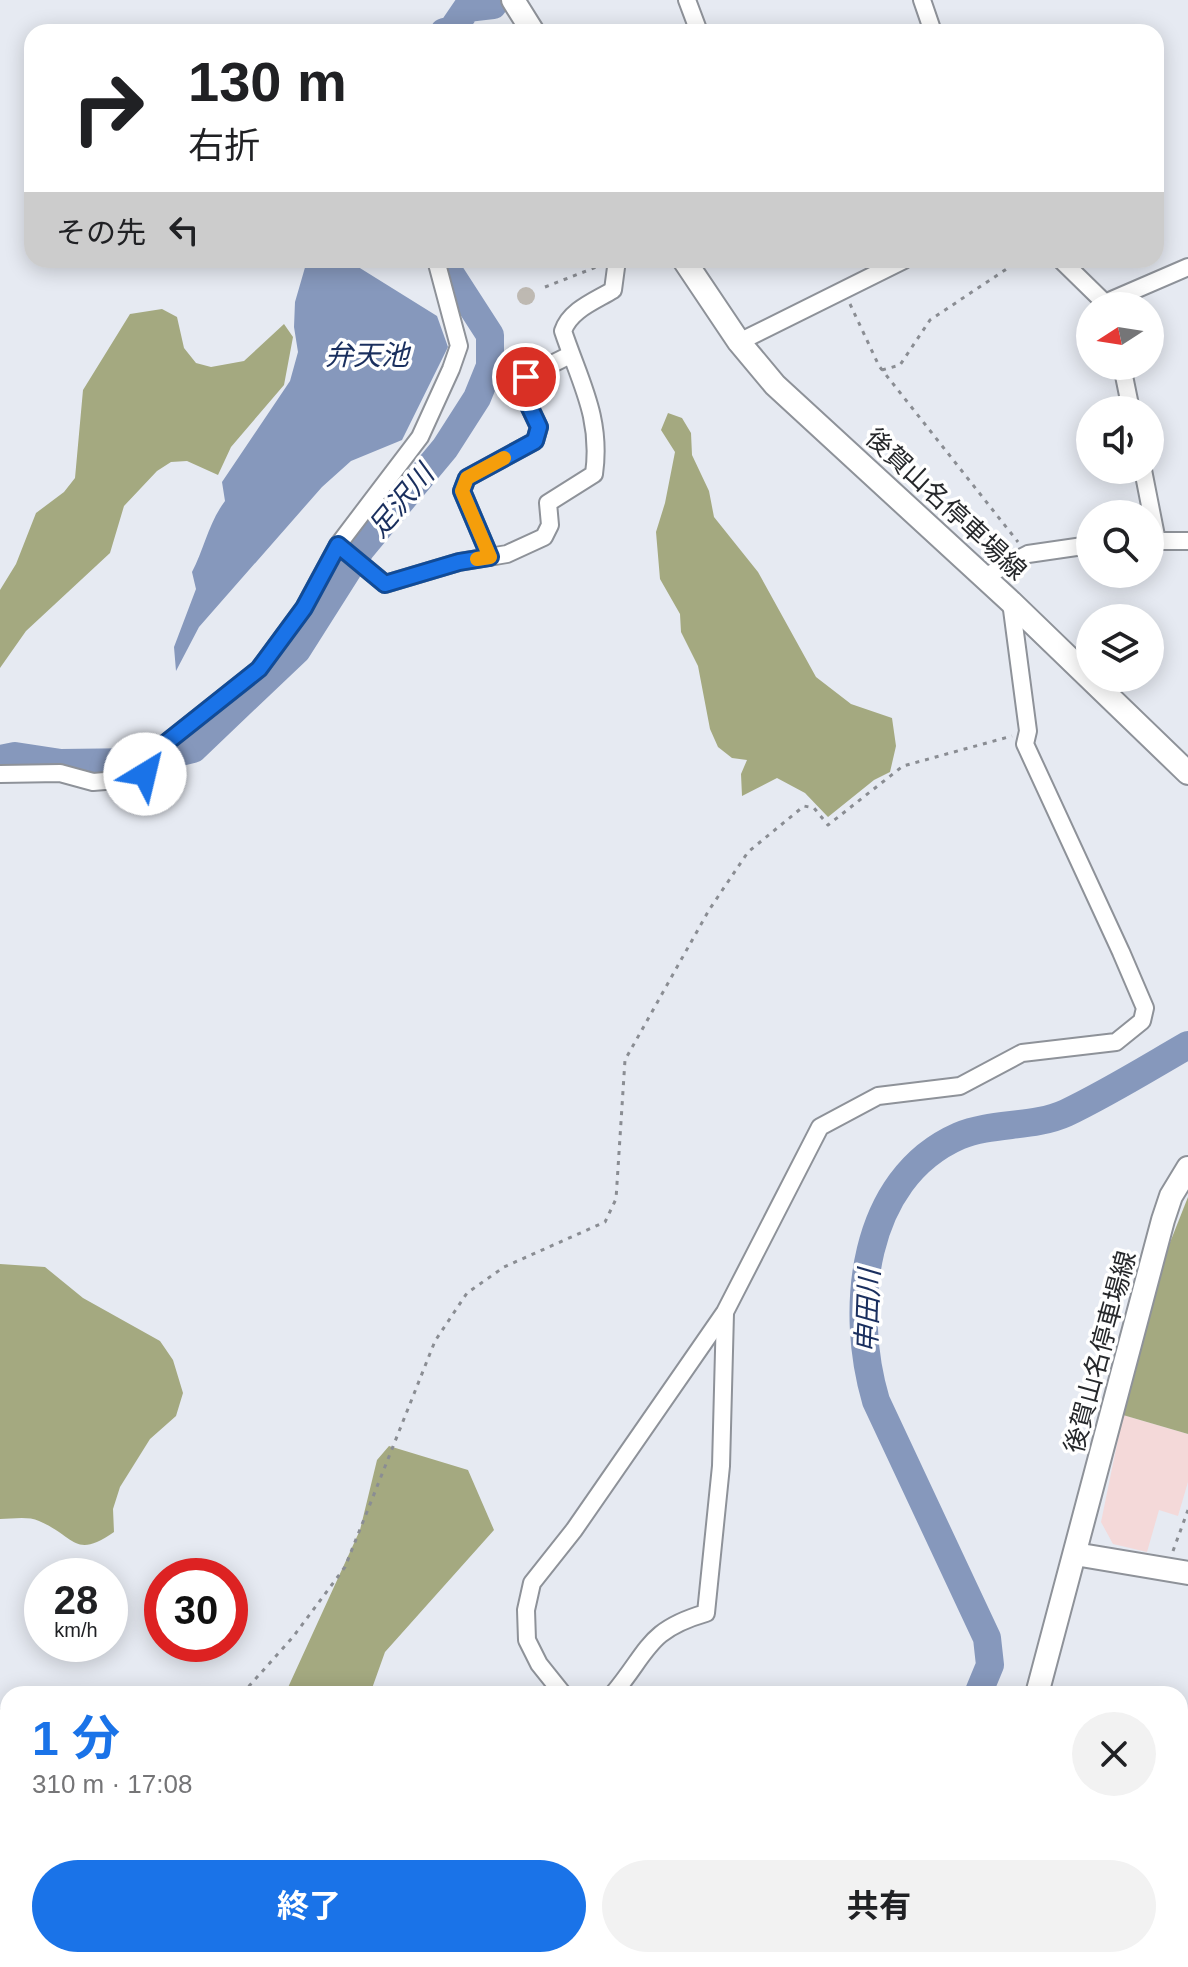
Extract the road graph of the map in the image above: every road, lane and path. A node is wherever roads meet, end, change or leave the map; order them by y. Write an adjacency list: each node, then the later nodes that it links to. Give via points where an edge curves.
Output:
1 (513, 0): 4 (main road)
2 (687, 0): 5 (street)
3 (922, 0): 6 (street)
4 (528, 24)
5 (696, 24)
6 (930, 24)
7 (1188, 267): 18 (street)
8 (438, 268): 24 (street, via 459,346 451,369 420,437)
9 (596, 268): 15 (path)
10 (614, 268): 20 (street, via 613,290 566,321 563,331)
11 (689, 268): 19 (main road, 後賀山名停車場線)
12 (888, 268): 16 (street)
13 (1008, 268): 21 (path, via 930,320 900,365)
14 (1069, 268): 17 (street)
15 (545, 287)
16 (844, 290): 19 (street); 21 (path)
17 (1094, 292)
18 (1133, 292)
19 (739, 342): 28 (main road, 後賀山名停車場線, via 775,385)
20 (570, 355): 27 (street, via 590,400 597,448 594,474 548,503 550,525 544,537); 27 (street, via 526,377 522,391 539,427 535,441 467,478 462,491)
21 (882, 370): 26 (path)
22 (1164, 541): 23 (street)
23 (1188, 541)
24 (338, 545): 27 (street, via 385,584); 32 (street, via 304,608 259,669 166,743 145,774 93,782 60,773)
25 (1076, 547): 26 (street)
26 (1028, 554): 28 (street)
27 (490, 557)
28 (984, 577): 29 (main road, 後賀山名停車場線)
29 (1011, 602): 30 (street); 31 (main road, 後賀山名停車場線)
30 (1028, 731): 34 (street, via 1025,744 1145,1008 1142,1021 1116,1042 1022,1053 960,1086 878,1096 820,1127); 38 (path, via 903,766 828,825 814,808 804,806 748,852 709,910 625,1060 616,1199 605,1222 504,1267 467,1293 435,1341 345,1567)
31 (1188, 773)
32 (0, 774)
33 (1188, 1168): 36 (main road, 後賀山名停車場線, via 1163,1220)
34 (725, 1312): 39 (street, via 532,1583 527,1640); 40 (street, via 723,1437 706,1613 675,1622 652,1638)
35 (1188, 1510): 37 (path)
36 (1075, 1554): 37 (main road); 41 (main road, 後賀山名停車場線)
37 (1177, 1571)
38 (249, 1686)
39 (557, 1686)
40 (619, 1686)
41 (1039, 1686)

